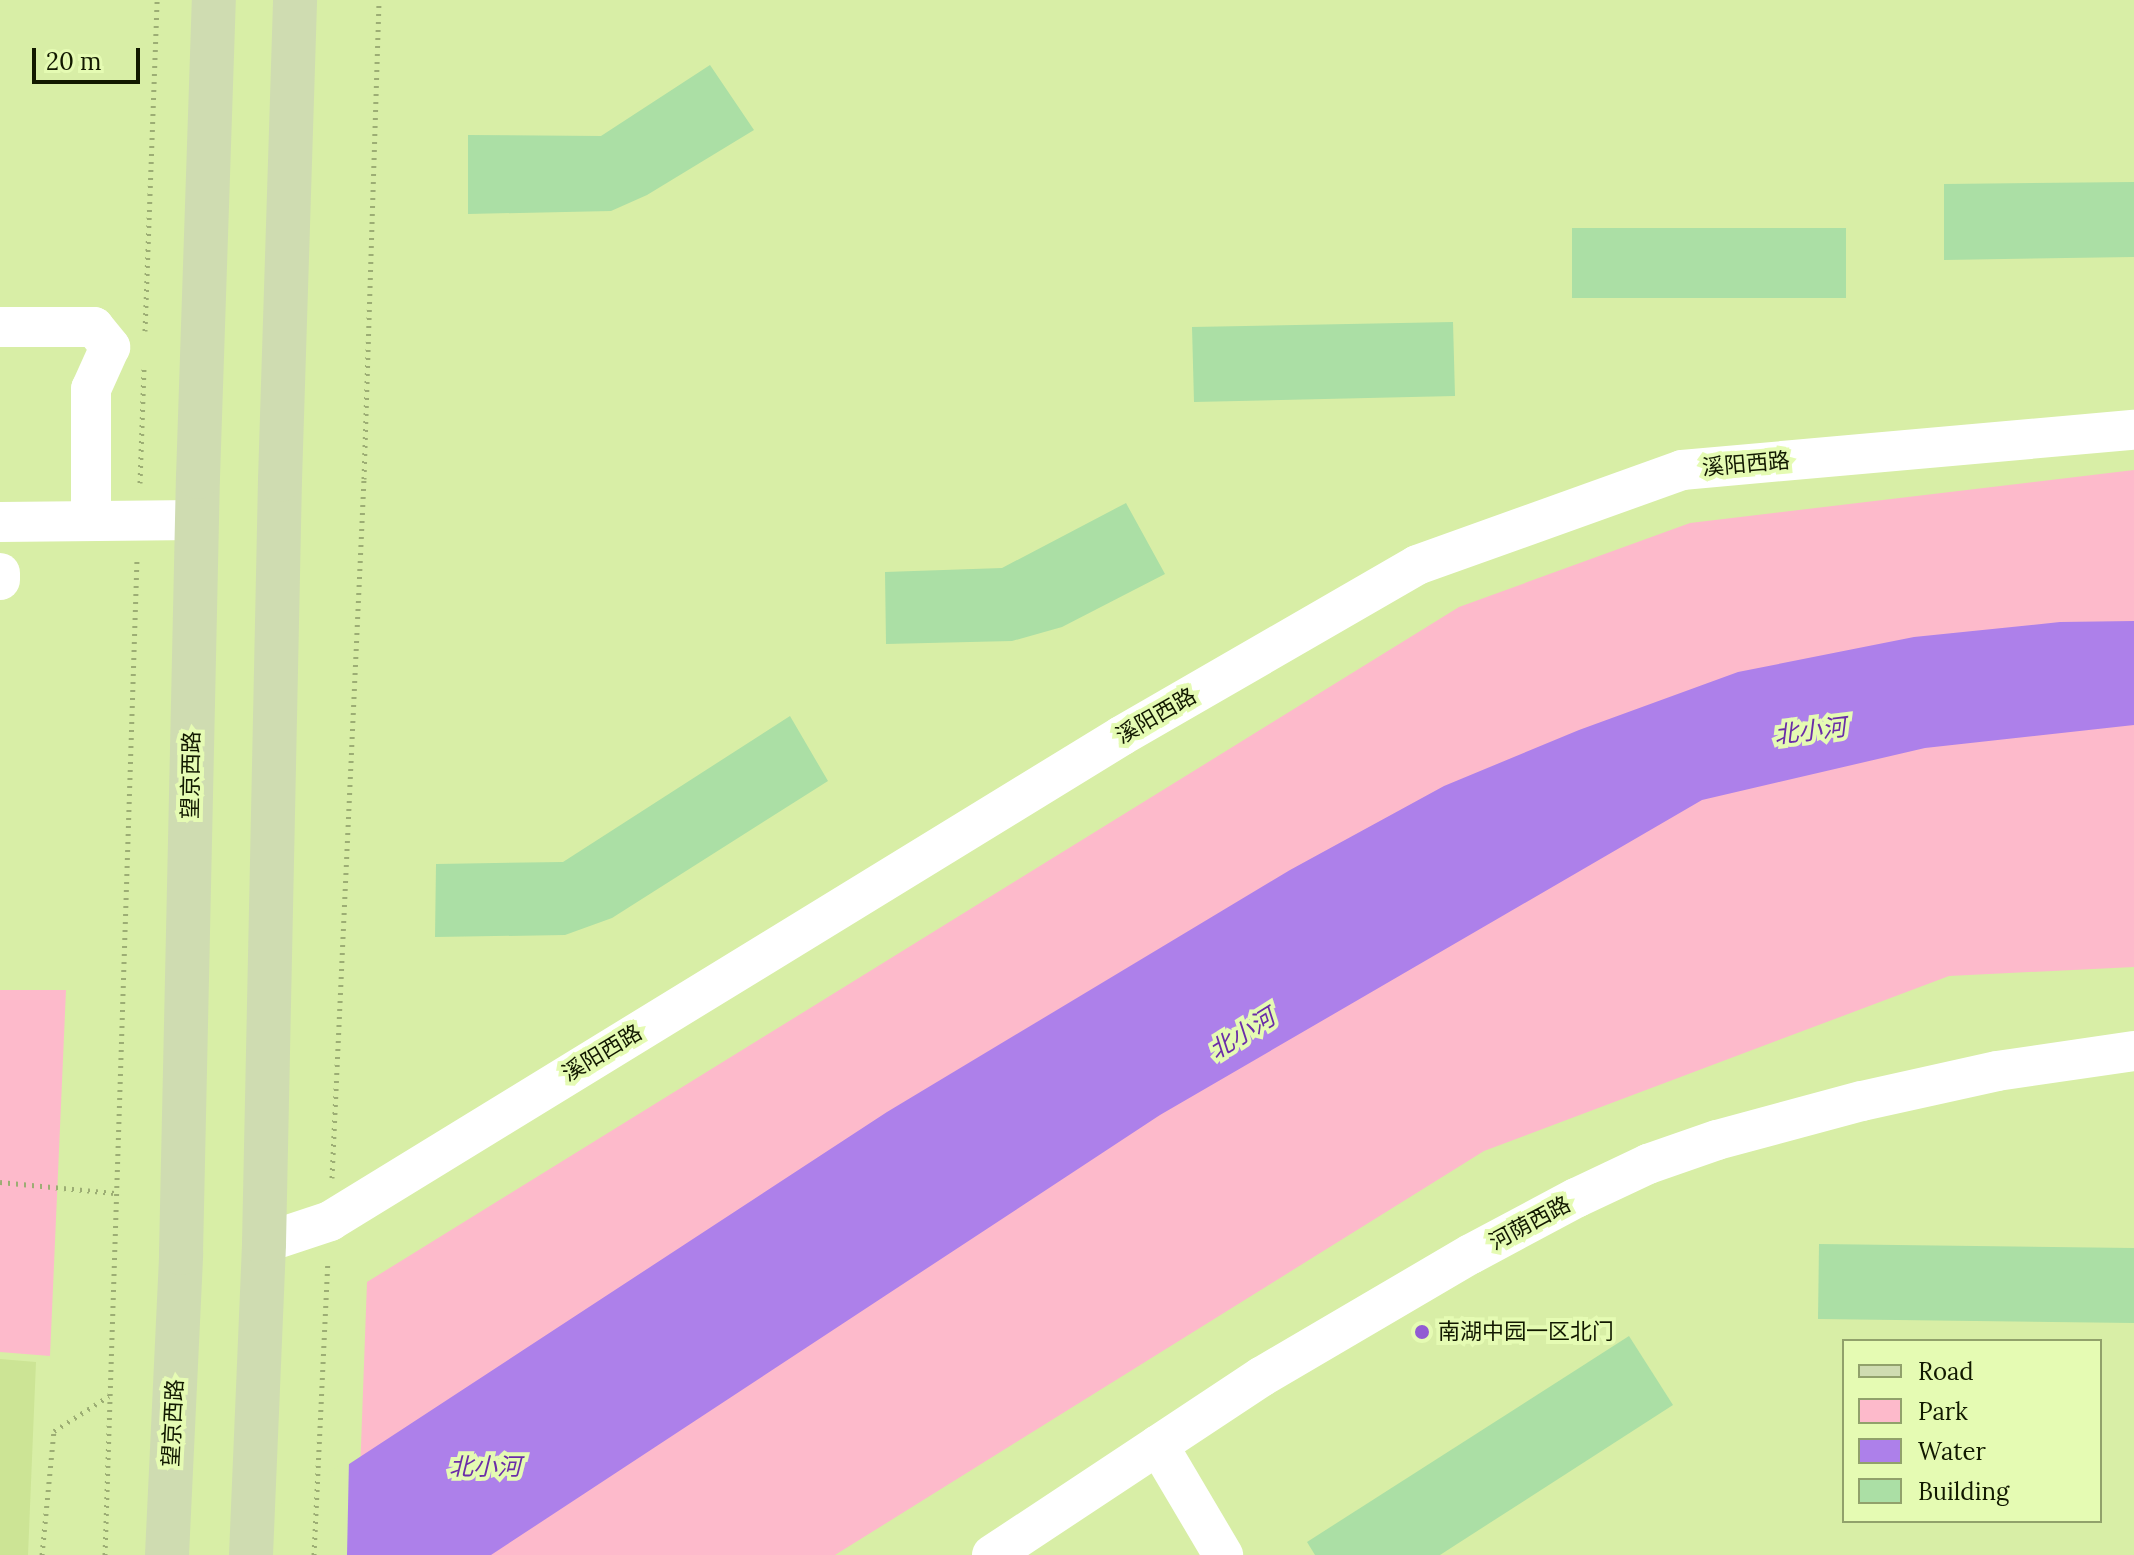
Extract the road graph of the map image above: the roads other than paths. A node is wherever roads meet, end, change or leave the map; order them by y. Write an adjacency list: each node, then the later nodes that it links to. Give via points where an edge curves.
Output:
1 (214, 0): 5 (main road, 望京西路)
2 (295, 0): 11 (main road)
3 (0, 327): 6 (street, via 94,327 110,347 91,389)
4 (2134, 430): 11 (street, 溪阳西路, via 1682,470 1417,565 1121,736 330,1221)
5 (197, 520): 6 (street); 13 (main road, 望京西路, via 181,1253)
6 (91, 521): 7 (street)
7 (0, 522)
8 (0, 573): 9 (street)
9 (0, 580)
10 (2134, 1051): 12 (street, 河荫西路, via 1997,1071 1862,1101 1648,1164 1471,1254 1261,1377)
11 (264, 1243): 14 (main road)
12 (1158, 1445): 15 (street, 河荫西路); 16 (street)
13 (167, 1552)
14 (251, 1555)
15 (992, 1555)
16 (1223, 1555)

